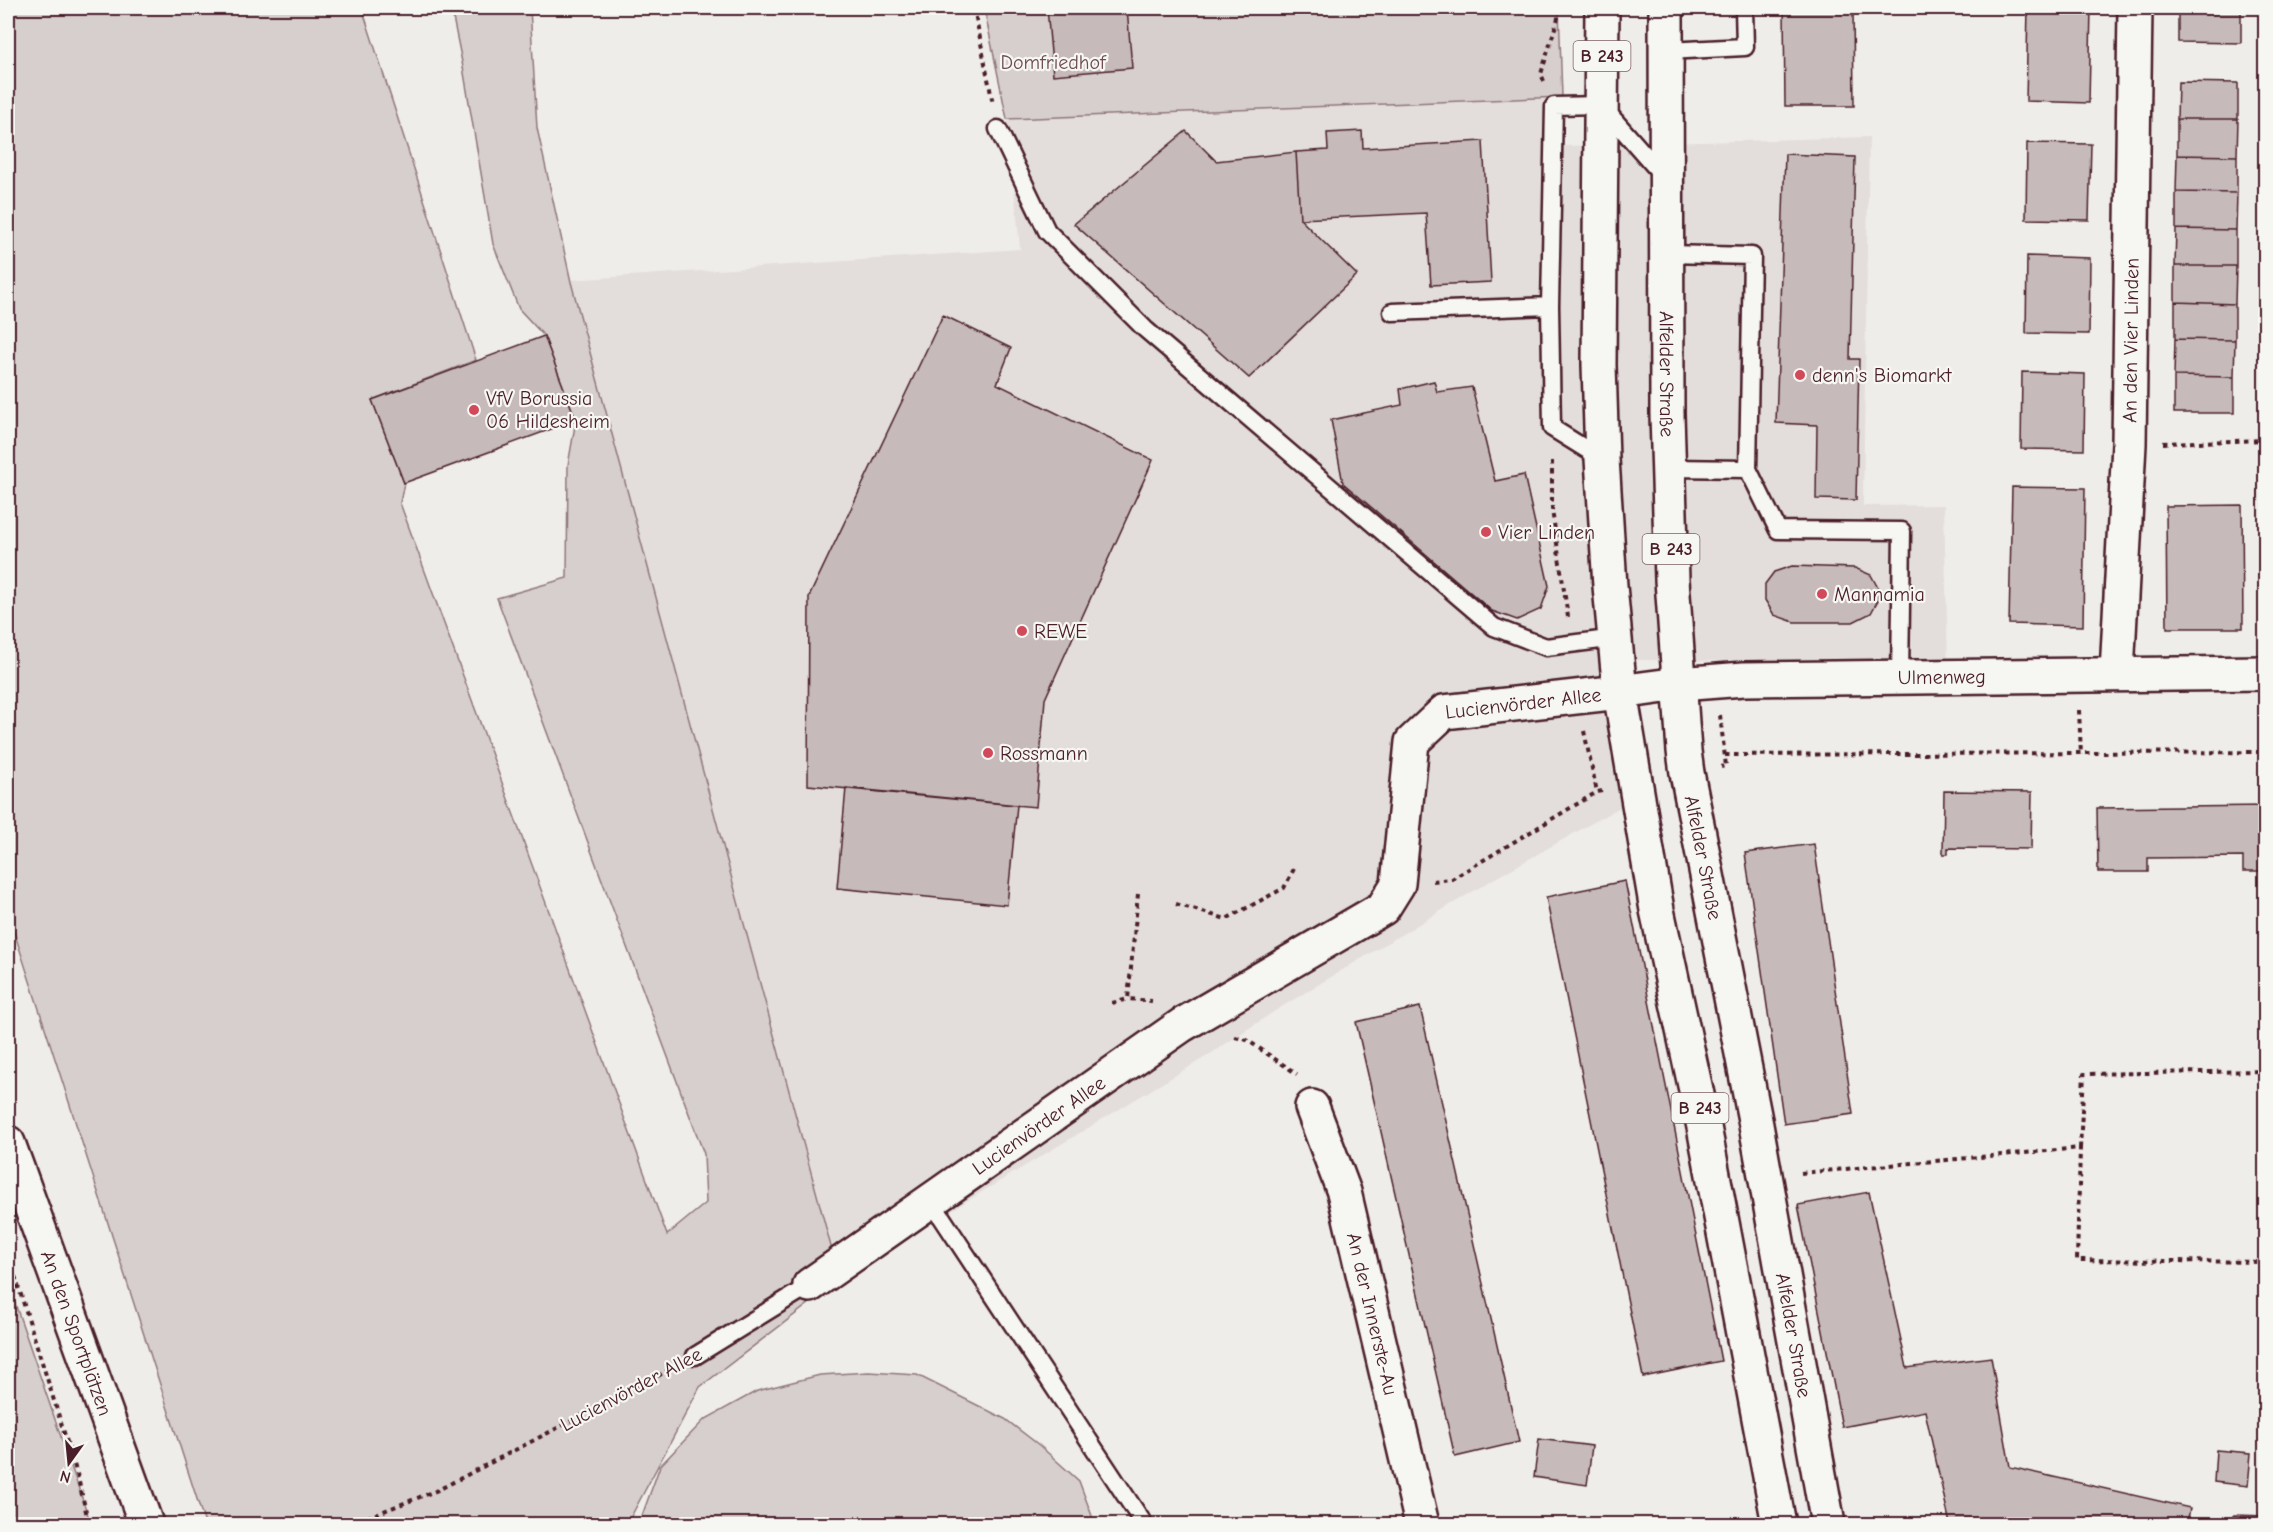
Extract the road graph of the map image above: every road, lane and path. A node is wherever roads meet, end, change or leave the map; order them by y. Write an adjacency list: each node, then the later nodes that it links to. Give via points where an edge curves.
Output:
1 (974, 8): 10 (path)
2 (1561, 8): 9 (path, via 1541,74)
3 (1602, 8): 8 (street, B 243)
4 (1666, 8): 7 (street, Alfelder Straße / B 243)
5 (1744, 8): 7 (lane, via 1745,47)
6 (2135, 8): 17 (street, An den Vier Linden)
7 (1667, 51): 11 (street, Alfelder Straße / B 243)
8 (1601, 105): 9 (lane); 11 (lane); 18 (street, B 243)
9 (1554, 106): 13 (lane)
10 (998, 129): 22 (lane, via 1047,231 1145,329 1494,627 1546,647)
11 (1668, 181): 12 (street, Alfelder Straße / B 243)
12 (1667, 254): 19 (street, Alfelder Straße / B 243); 20 (lane, via 1752,256)
13 (1550, 306): 14 (lane); 15 (lane)
14 (1392, 312)
15 (1552, 429): 18 (lane); 22 (path, via 1552,510)
16 (2265, 440): 17 (path)
17 (2129, 444): 25 (street, An den Vier Linden)
18 (1602, 459): 21 (street, B 243)
19 (1669, 468): 20 (lane); 27 (street, Alfelder Straße / B 243)
20 (1748, 469): 26 (lane, via 1778,530 1902,531)
21 (1616, 638): 22 (lane); 28 (street, B 243)
22 (1573, 645)
23 (2265, 673): 25 (street, Ulmenweg)
24 (2077, 674): 25 (street, Ulmenweg); 26 (street, Ulmenweg); 31 (path)
25 (2117, 674)
26 (1900, 678): 27 (street, Ulmenweg, via 1744,679)
27 (1679, 684): 28 (street, Ulmenweg); 46 (street, Alfelder Straße / B 243, via 1687,773)
28 (1620, 692): 34 (street, Lucienvörder Allee, via 1444,712 1412,742); 57 (street, B 243, via 1657,910 1704,1127)
29 (2265, 752): 31 (path)
30 (1725, 755): 31 (path)
31 (2081, 755)
32 (1596, 792): 34 (path, via 1452,879)
33 (1296, 865): 36 (path, via 1284,888 1226,919)
34 (1398, 884): 47 (street, Lucienvörder Allee, via 1383,908 1182,1025)
35 (1138, 894): 37 (path)
36 (1176, 904)
37 (1128, 999): 38 (path); 39 (path)
38 (1160, 1002)
39 (1112, 1003)
40 (1247, 1040): 42 (path)
41 (2265, 1071): 45 (path, via 2084,1074)
42 (1296, 1072)
43 (1311, 1107): 56 (street, An der Innerste-Au, via 1344,1192)
44 (8, 1143): 53 (street, An den Sportplätzen)
45 (2080, 1148): 46 (path); 48 (path, via 2077,1260)
46 (1765, 1176): 58 (street, Alfelder Straße / B 243)
47 (931, 1201): 50 (street, Lucienvörder Allee); 55 (lane)
48 (2265, 1262)
49 (14, 1274): 52 (path)
50 (810, 1285): 51 (lane, Lucienvörder Allee)
51 (695, 1356): 54 (path, Lucienvörder Allee, via 438,1490)
52 (89, 1524)
53 (146, 1524)
54 (350, 1524)
55 (1144, 1524)
56 (1422, 1524)
57 (1779, 1524)
58 (1828, 1524)

